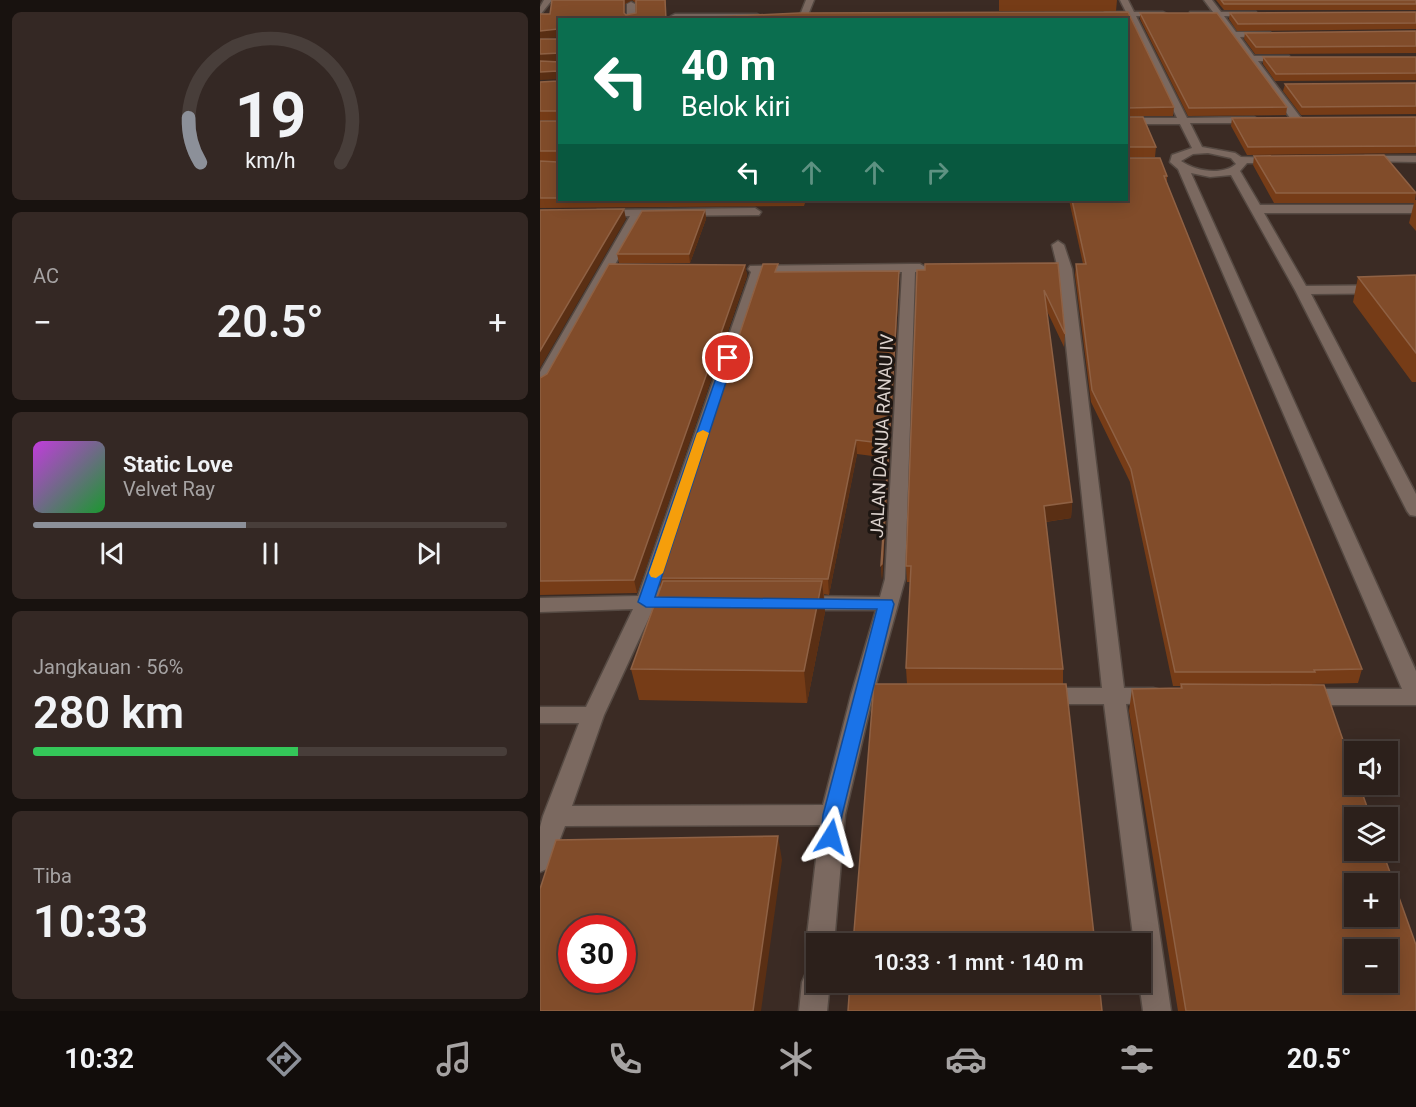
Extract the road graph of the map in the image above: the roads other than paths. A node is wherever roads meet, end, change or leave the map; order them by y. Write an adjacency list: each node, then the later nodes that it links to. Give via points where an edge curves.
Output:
1 (548, 0): 6 (street)
2 (810, 0): 15 (street)
3 (1124, 0): 9 (street)
4 (1208, 0): 12 (street)
5 (631, 4): 16 (street)
6 (540, 13)
7 (676, 14): 17 (street, via 767,17)
8 (1096, 14): 9 (street)
9 (1131, 14): 10 (street); 24 (street)
10 (1174, 14)
11 (1185, 14): 12 (street)
12 (1218, 14): 13 (street); 19 (street)
13 (1265, 14)
14 (815, 16): 15 (street)
15 (800, 17)
16 (630, 18)
17 (762, 18)
18 (1279, 34): 19 (street)
19 (1234, 35): 21 (street)
20 (1298, 58): 21 (street)
21 (1251, 59): 22 (street)
22 (1271, 86): 23 (street); 27 (street)
23 (1282, 86)
24 (1184, 120): 25 (street); 29 (street); 30 (street)
25 (1263, 120)
26 (1285, 120): 27 (street)
27 (1297, 120): 28 (street)
28 (1309, 120)
29 (1128, 121)
30 (1198, 150): 34 (street, via 1180,154); 35 (street, via 1219,151)
31 (1358, 159): 32 (street)
32 (1416, 159)
33 (1287, 160): 35 (street)
34 (1175, 164): 35 (street, via 1209,173); 58 (street)
35 (1237, 165): 36 (street)
36 (1257, 209): 37 (street); 45 (street)
37 (1416, 209)
38 (755, 212): 40 (street)
39 (583, 213): 40 (street)
40 (638, 213): 46 (street, via 612,269)
41 (1058, 245): 56 (street)
42 (909, 268): 43 (street); 48 (street, via 753,269); 51 (street, JALAN DANUA RANAU IV, via 895,579)
43 (932, 268)
44 (1416, 288): 45 (street)
45 (1302, 290): 47 (street)
46 (540, 385)
47 (1416, 512)
48 (646, 602): 49 (street); 52 (street); 61 (street)
49 (680, 603)
50 (783, 603): 51 (street)
51 (886, 604): 53 (street, JALAN DANUA RANAU IV)
52 (540, 605)
53 (862, 696): 54 (street); 62 (street, JALAN DANUA RANAU IV)
54 (886, 696)
55 (1018, 696): 56 (street)
56 (1114, 696): 57 (street); 68 (street)
57 (1171, 696)
58 (1416, 696): 59 (street)
59 (1286, 697)
60 (540, 715): 61 (street)
61 (593, 715): 63 (street)
62 (833, 815): 63 (street); 65 (street, JALAN DANUA RANAU IV)
63 (555, 816): 64 (street)
64 (540, 861)
65 (821, 933)
66 (815, 993): 67 (street)
67 (813, 1011)
68 (1157, 1011)

